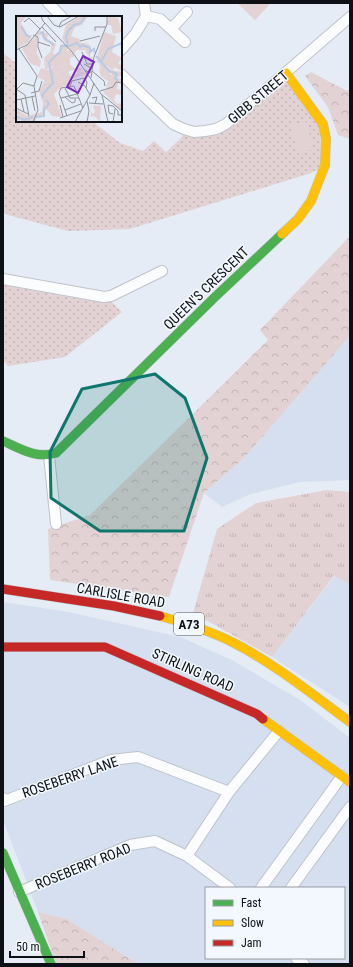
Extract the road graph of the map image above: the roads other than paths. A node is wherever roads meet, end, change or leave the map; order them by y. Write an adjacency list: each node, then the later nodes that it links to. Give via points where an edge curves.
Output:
1 (48, 3): 4 (street)
2 (144, 3): 5 (street)
3 (187, 12): 7 (street)
4 (61, 16)
5 (146, 16): 7 (street, via 160,19); 9 (street, via 136,34)
6 (350, 18): 10 (street, GIBB STREET)
7 (171, 29): 8 (street)
8 (185, 42)
9 (122, 49)
10 (286, 73): 11 (street, GIBB STREET, via 226,124 206,132 194,132 173,124); 15 (street, QUEEN'S CRESCENT, via 323,124 326,139 325,165 311,201 298,219 56,453)
11 (122, 75)
12 (162, 271): 13 (street, via 112,296 104,297)
13 (3, 279)
14 (3, 441): 15 (street, via 32,454)
15 (49, 456): 16 (street)
16 (56, 524)
17 (3, 589): 19 (street, CARLISLE ROAD / A73, via 140,610 208,632 239,646 288,677)
18 (3, 647): 20 (street, STIRLING ROAD, via 106,647 257,714)
19 (350, 722)
20 (279, 731): 21 (street, STIRLING ROAD); 22 (street)
21 (346, 779): 28 (street)
22 (229, 792): 23 (street, ROSEBERRY LANE, via 138,757 111,760 4,801); 26 (street)
23 (3, 798)
24 (350, 807): 29 (street)
25 (3, 853): 30 (street)
26 (187, 856): 27 (street, ROSEBERRY ROAD); 30 (street, ROSEBERRY ROAD, via 155,841 130,845)
27 (229, 887)
28 (262, 887)
29 (291, 887)
30 (19, 892): 31 (street)
31 (51, 964)

